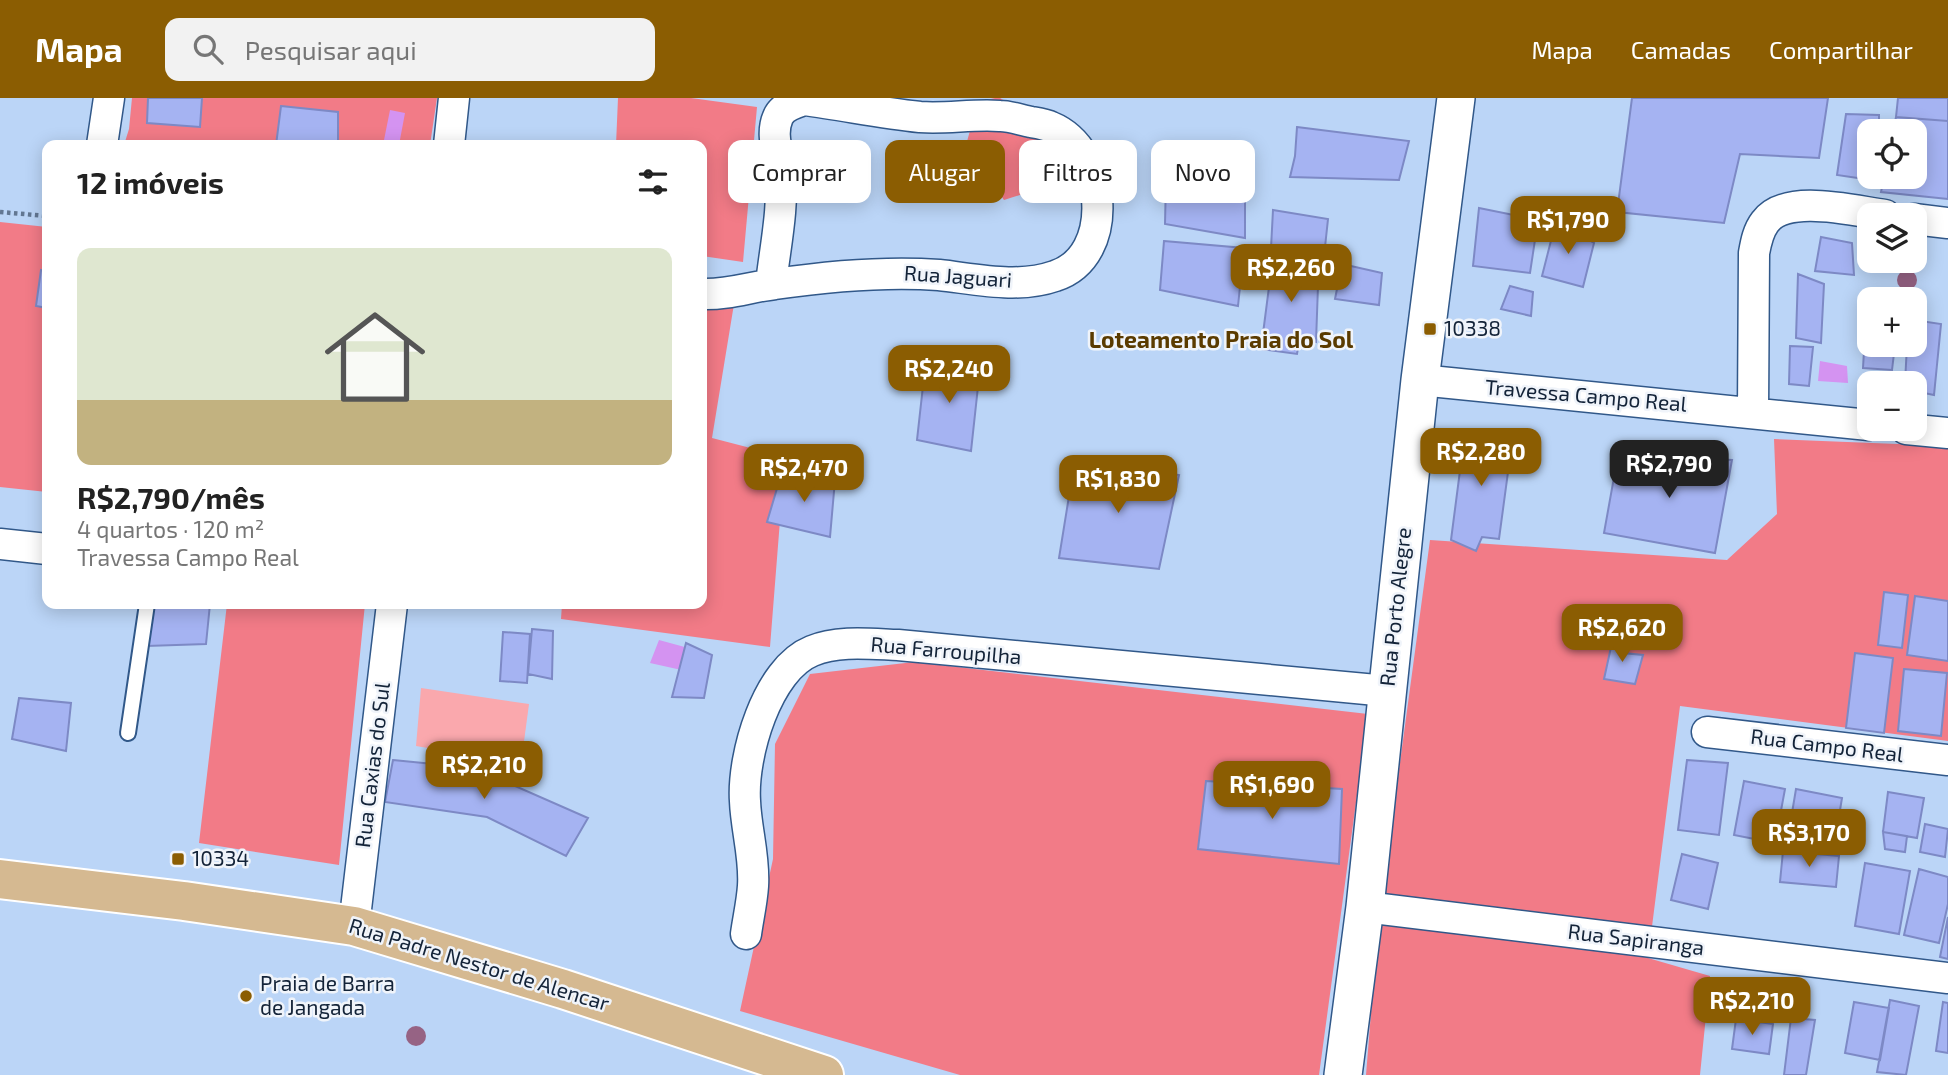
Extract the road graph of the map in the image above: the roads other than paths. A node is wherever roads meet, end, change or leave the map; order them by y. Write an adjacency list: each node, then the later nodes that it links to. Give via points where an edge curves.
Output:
1 (109, 98): 4 (street)
2 (454, 98): 5 (street)
3 (1456, 98): 11 (street, Rua Porto Alegre)
4 (103, 140)
5 (450, 140)
6 (1857, 211): 12 (street, via 1807,205 1783,209 1766,219 1758,232)
7 (1927, 221): 8 (street)
8 (1948, 223)
9 (771, 284): 9 (street, Rua Jaguari, via 885,272 985,281 1055,276 1075,267 1089,248 1096,224 1090,165 1074,143 1052,127 1002,116 922,117 804,100 791,104 778,116 774,137 781,202); 10 (street, Rua Jaguari)
10 (707, 294)
11 (1420, 380): 12 (street, Travessa Campo Real); 20 (street, Rua Porto Alegre)
12 (1753, 412): 13 (street, Travessa Campo Real)
13 (1857, 424)
14 (1927, 431): 15 (street)
15 (1948, 433)
16 (0, 544): 17 (street)
17 (42, 548)
18 (145, 609): 22 (lane)
19 (391, 609): 26 (street, Rua Caxias do Sul)
20 (1387, 691): 25 (street, Rua Porto Alegre); 27 (street, Rua Farroupilha, via 898,645 832,645 811,651 783,672 765,706 748,762 744,800 754,885)
21 (1707, 732): 23 (street, Rua Campo Real)
22 (128, 733)
23 (1948, 760)
24 (0, 879): 26 (main road, Rua Padre Nestor de Alencar)
25 (1365, 907): 28 (street, Rua Sapiranga); 30 (street, Rua Porto Alegre)
26 (354, 926): 29 (main road, Rua Padre Nestor de Alencar)
27 (746, 934)
28 (1948, 978)
29 (824, 1075)
30 (1343, 1075)

